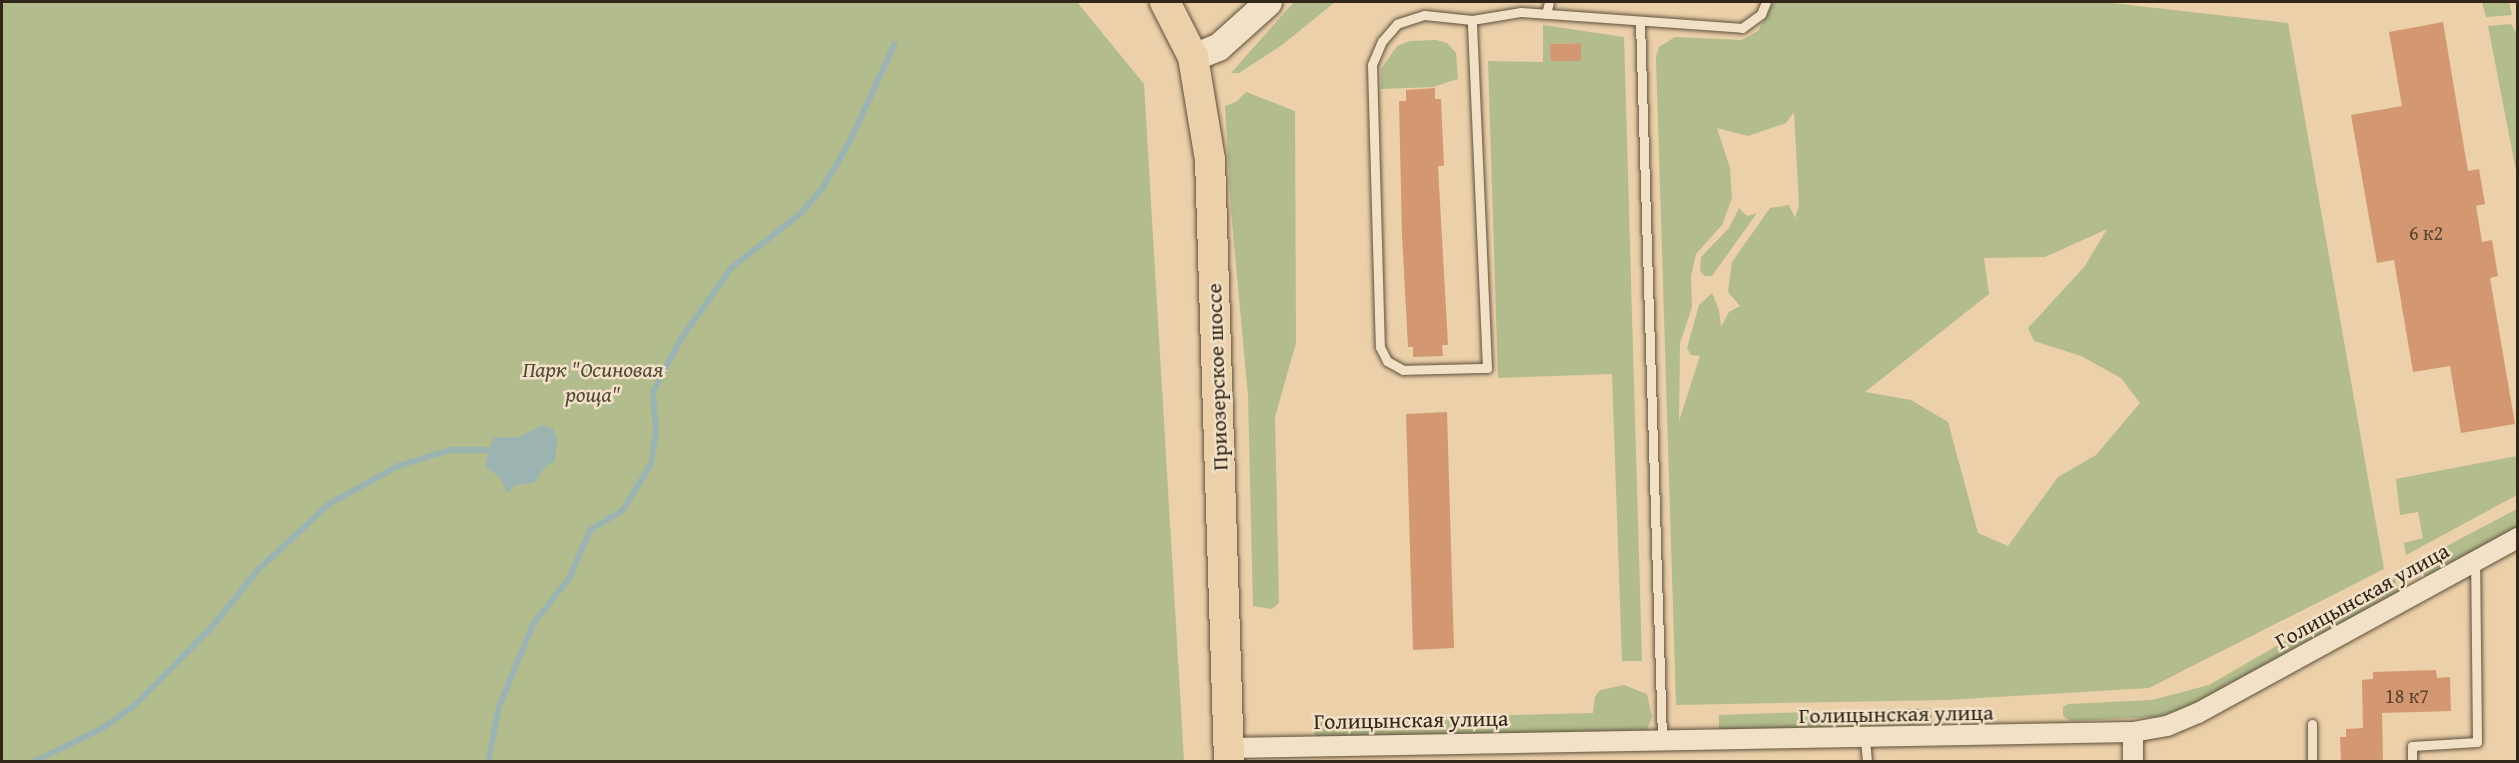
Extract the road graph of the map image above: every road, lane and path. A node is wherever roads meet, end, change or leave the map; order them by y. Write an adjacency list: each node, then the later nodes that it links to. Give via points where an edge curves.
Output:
1 (1165, 2): 8 (main road, Приозерское шоссе)
2 (1268, 2): 8 (main road, via 1218,47)
3 (1549, 2): 5 (lane)
4 (1766, 2): 7 (lane, via 1761,14 1742,28)
5 (1546, 14): 6 (lane, via 1504,12); 7 (lane)
6 (1472, 20): 6 (lane, via 1424,15 1397,24 1382,41 1372,65 1380,347 1387,361 1403,369 1487,368)
7 (1640, 22): 13 (lane)
8 (1193, 57): 15 (main road, Приозерское шоссе, via 1210,160)
9 (2517, 538): 10 (street, Голицынская улица)
10 (2475, 560): 12 (street, Голицынская улица, via 2198,713 2167,726); 19 (lane, via 2477,742 2412,746)
11 (2312, 724): 18 (lane)
12 (2133, 732): 14 (street, Голицынская улица); 17 (street)
13 (1662, 739): 14 (street, Голицынская улица); 15 (street, Голицынская улица)
14 (1865, 739): 16 (lane)
15 (1229, 755)
16 (1867, 762)
17 (2133, 762)
18 (2312, 762)
19 (2412, 762)

